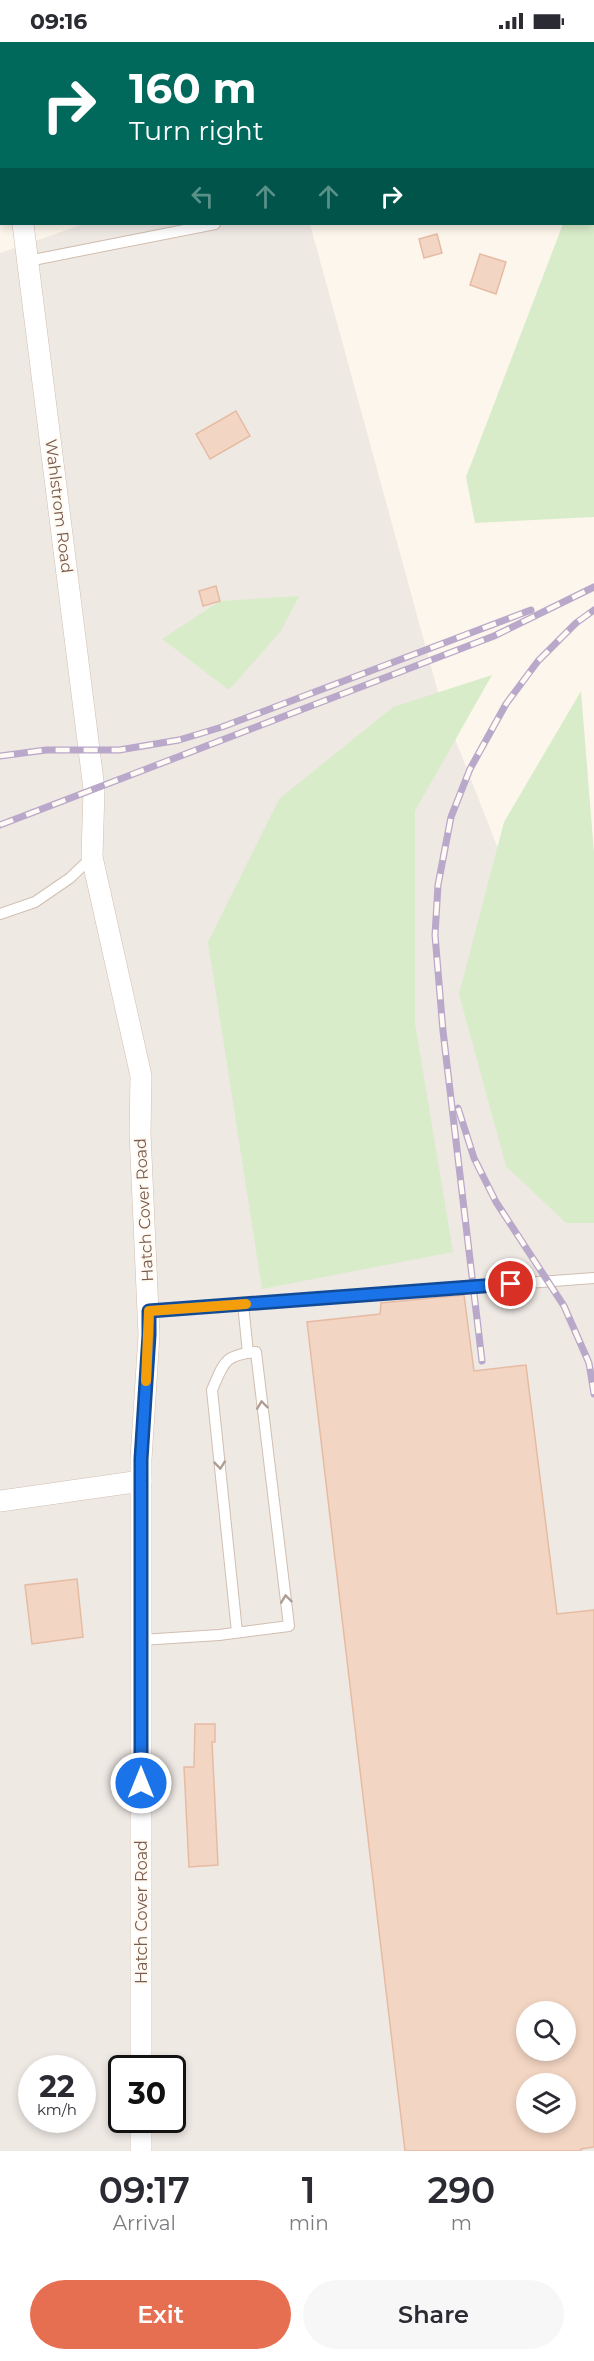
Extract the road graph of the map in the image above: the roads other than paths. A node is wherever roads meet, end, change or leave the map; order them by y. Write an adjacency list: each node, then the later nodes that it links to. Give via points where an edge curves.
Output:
1 (23, 225): 3 (street, Wahlstrom Road)
2 (210, 225): 3 (lane)
3 (28, 261): 4 (street, Wahlstrom Road)
4 (94, 789): 5 (street, Hatch Cover Road)
5 (92, 857): 6 (lane, via 35,902); 9 (street, Hatch Cover Road, via 141,1076)
6 (0, 914)
7 (594, 1278): 8 (lane)
8 (243, 1304): 9 (lane); 10 (lane)
9 (149, 1311): 11 (street, Hatch Cover Road)
10 (248, 1353): 13 (lane, one-way to 13, via 233,1354 224,1362 212,1390); 13 (lane, one-way to 10, via 289,1626 256,1352)
11 (141, 1481): 12 (street); 14 (street, Hatch Cover Road)
12 (0, 1501)
13 (237, 1632): 14 (lane)
14 (141, 1640): 15 (street, Hatch Cover Road)
15 (141, 2055)
16 (141, 2133): 17 (street)
17 (141, 2151)

